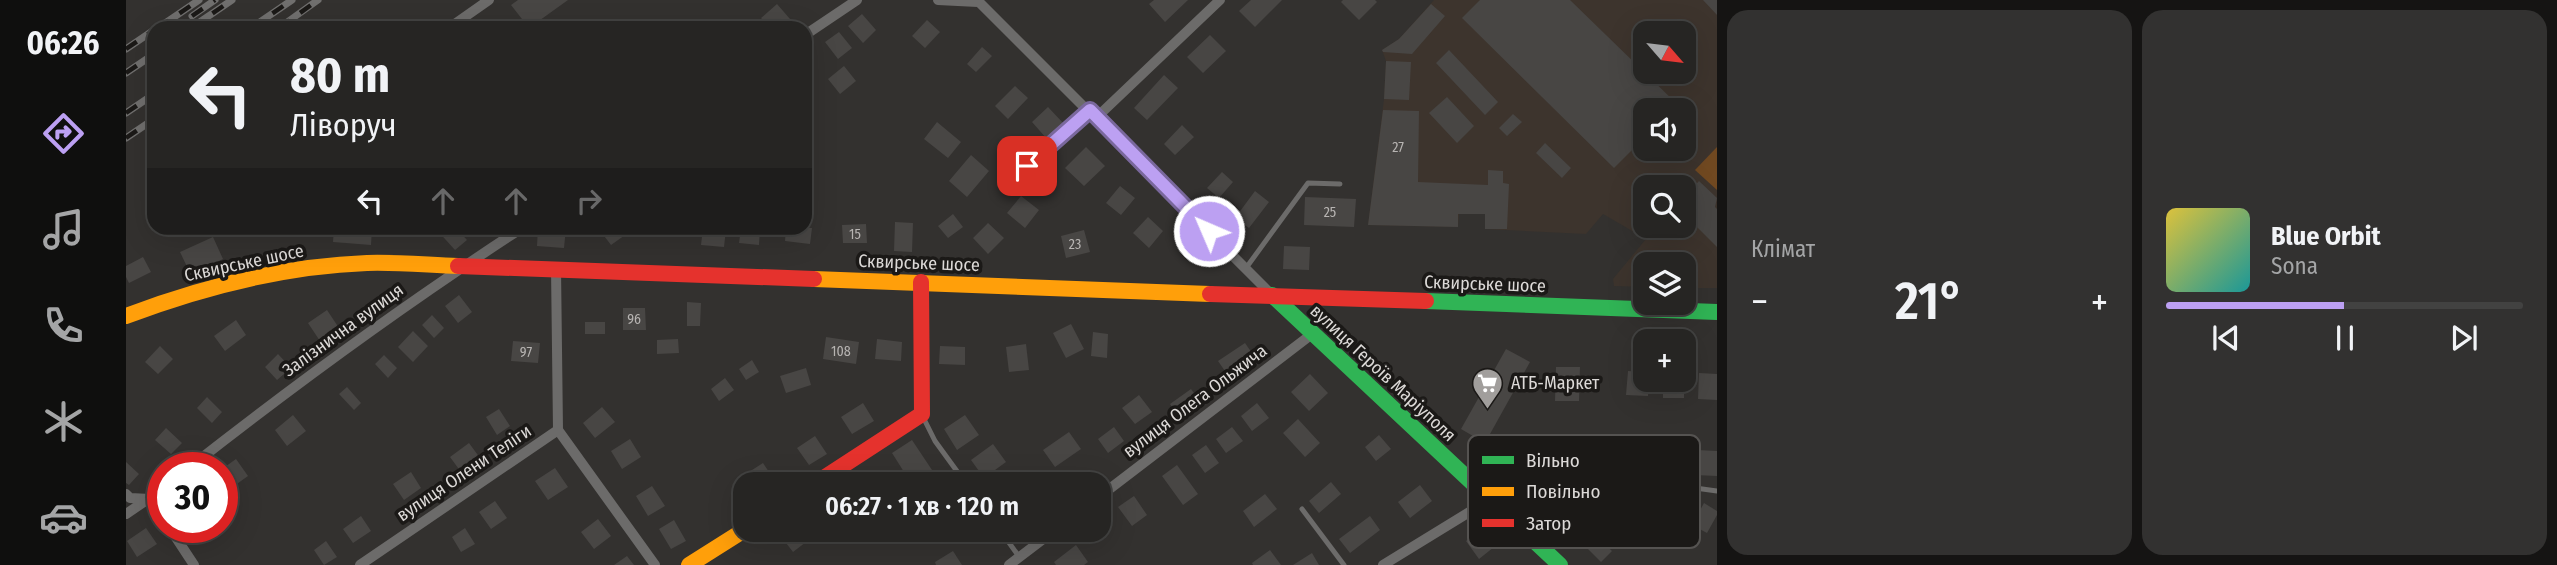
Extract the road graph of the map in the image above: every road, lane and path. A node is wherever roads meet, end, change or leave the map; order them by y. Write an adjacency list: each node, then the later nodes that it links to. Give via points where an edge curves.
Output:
1 (489, 0): 6 (street)
2 (857, 0): 7 (street)
3 (938, 0): 5 (street)
4 (1220, 0): 8 (street)
5 (977, 1): 8 (street)
6 (459, 21)
7 (812, 30)
8 (1093, 114): 9 (lane); 14 (street)
9 (1006, 184)
10 (1340, 184): 14 (lane, via 1308,183)
11 (511, 235): 12 (street, Залізнична вулиця)
12 (461, 267): 13 (main road, Сквирське шосе); 18 (main road, Сквирське шосе, via 368,263 285,270 198,291); 22 (street, Залізнична вулиця)
13 (556, 268): 15 (main road, Сквирське шосе); 21 (street, вулиця Олени Теліги)
14 (1246, 268): 16 (street)
15 (921, 282): 16 (main road, Сквирське шосе); 20 (main road)
16 (1272, 295): 17 (main road, Сквирське шосе); 19 (main road, вулиця Героїв Маріуполя)
17 (1717, 312)
18 (126, 316)
19 (1312, 334): 25 (main road, вулиця Героїв Маріуполя); 26 (street, вулиця Олега Ольжича)
20 (922, 414): 23 (main road); 24 (lane)
21 (558, 430): 40 (street, вулиця Олени Теліги); 41 (street)
22 (209, 452)
23 (833, 472)
24 (958, 472)
25 (1468, 479)
26 (1111, 488)
27 (126, 494): 28 (street)
28 (147, 499)
29 (147, 501): 32 (street)
30 (1302, 509): 44 (lane)
31 (1468, 512): 45 (street)
32 (126, 514)
33 (733, 537): 42 (main road)
34 (1009, 542): 38 (lane)
35 (1040, 542): 38 (street)
36 (180, 543): 39 (street)
37 (1542, 548): 46 (main road, вулиця Героїв Маріуполя)
38 (1020, 558): 43 (street)
39 (194, 565)
40 (360, 565)
41 (655, 565)
42 (689, 565)
43 (1010, 565)
44 (1344, 565)
45 (1383, 565)
46 (1560, 565)

